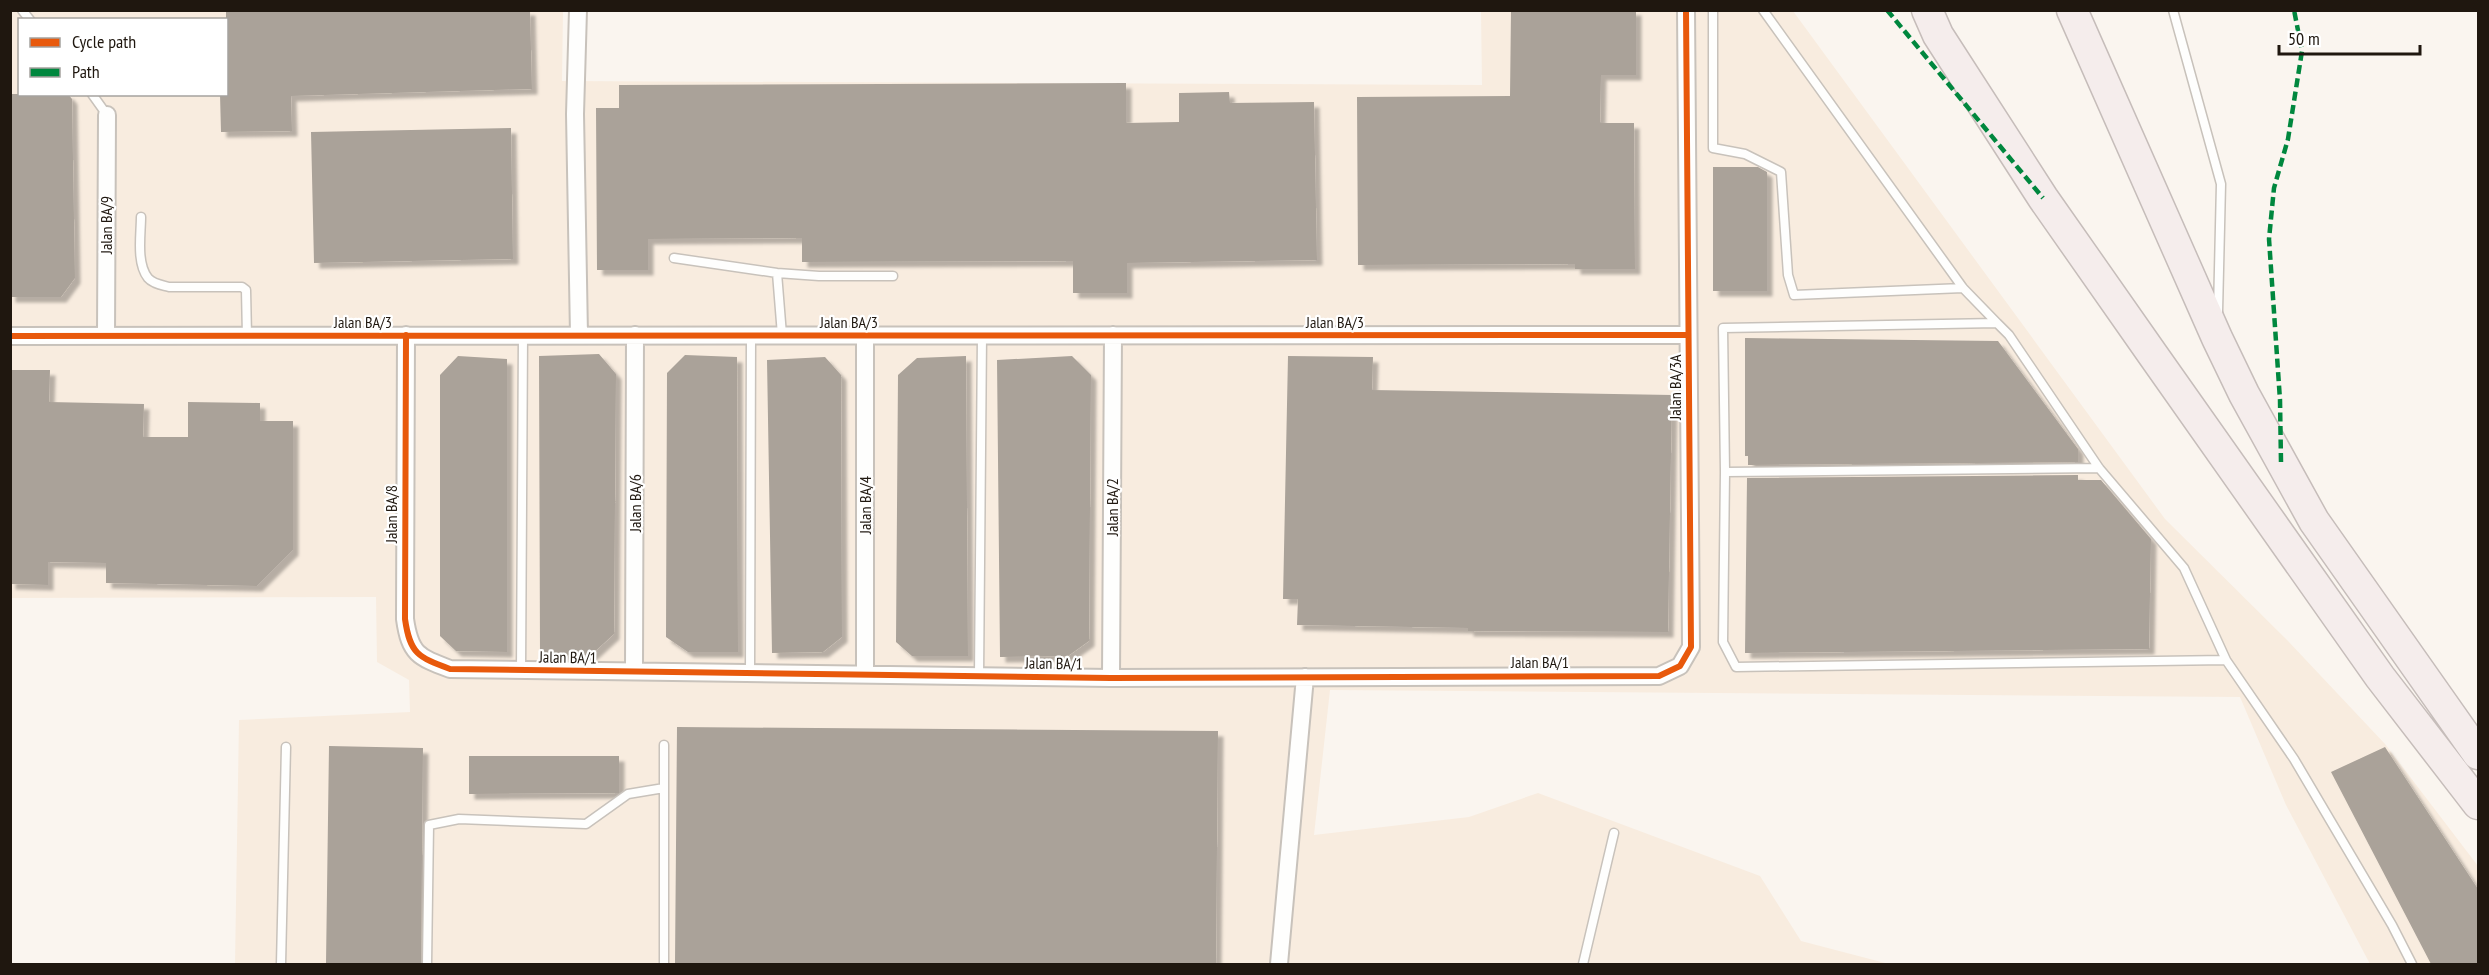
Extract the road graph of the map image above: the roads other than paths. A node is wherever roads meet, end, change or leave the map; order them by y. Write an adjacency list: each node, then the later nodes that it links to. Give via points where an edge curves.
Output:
1 (579, 10): 18 (street, via 575,114)
2 (1686, 10): 25 (street, Jalan BA/3A)
3 (1713, 10): 14 (lane, via 1713,148 1745,154 1781,172 1788,275 1794,295)
4 (1763, 10): 14 (lane)
5 (1927, 10): 46 (highway, via 1938,35 2049,207 2380,677)
6 (2072, 10): 29 (highway)
7 (2173, 10): 29 (lane, via 2221,184)
8 (93, 96): 9 (lane)
9 (107, 115): 27 (street, Jalan BA/9)
10 (141, 217): 28 (lane, via 141,259 148,278 169,287 242,287 246,290)
11 (674, 258): 12 (lane)
12 (777, 273): 13 (lane); 21 (lane)
13 (893, 276)
14 (1963, 288): 15 (lane)
15 (1997, 323): 30 (lane); 31 (lane, via 1723,328)
16 (406, 335): 17 (street, Jalan BA/3); 28 (street, Jalan BA/3); 33 (street, Jalan BA/8, via 408,642 425,660)
17 (523, 335): 18 (street, Jalan BA/3); 34 (lane)
18 (579, 335): 19 (street, Jalan BA/3)
19 (635, 335): 20 (street, Jalan BA/3); 35 (street, Jalan BA/6)
20 (751, 335): 21 (street, Jalan BA/3); 36 (lane)
21 (782, 335): 22 (street, Jalan BA/3)
22 (865, 335): 23 (street, Jalan BA/3); 37 (street, Jalan BA/4)
23 (982, 335): 24 (street, Jalan BA/3); 38 (lane)
24 (1113, 335): 25 (street, Jalan BA/3); 41 (street, Jalan BA/2)
25 (1688, 335): 39 (street, Jalan BA/3A, via 1691,647 1680,666)
26 (10, 336): 27 (street, Jalan BA/3)
27 (106, 336): 28 (street, Jalan BA/3)
28 (247, 336)
29 (2217, 338): 44 (highway, via 2314,521)
30 (2099, 468): 31 (lane); 32 (lane, via 2184,568)
31 (1725, 472): 32 (lane, via 1723,642 1736,667)
32 (2226, 660): 53 (lane, via 2294,759)
33 (450, 669): 34 (street, Jalan BA/1)
34 (521, 670): 35 (street, Jalan BA/1)
35 (634, 671): 36 (street, Jalan BA/1)
36 (750, 673): 37 (street, Jalan BA/1)
37 (865, 674): 38 (street, Jalan BA/1)
38 (979, 676): 41 (street, Jalan BA/1)
39 (1659, 676): 40 (street, Jalan BA/1)
40 (1305, 677): 41 (street, Jalan BA/1); 51 (street)
41 (1111, 678)
42 (664, 745): 45 (lane)
43 (286, 747): 48 (lane)
44 (2478, 754)
45 (664, 788): 49 (lane, via 628,794 586,824 459,819 429,825); 50 (lane)
46 (2478, 804)
47 (1614, 833): 52 (lane)
48 (281, 964)
49 (427, 964)
50 (664, 964)
51 (1280, 964)
52 (1583, 964)
53 (2412, 964)

